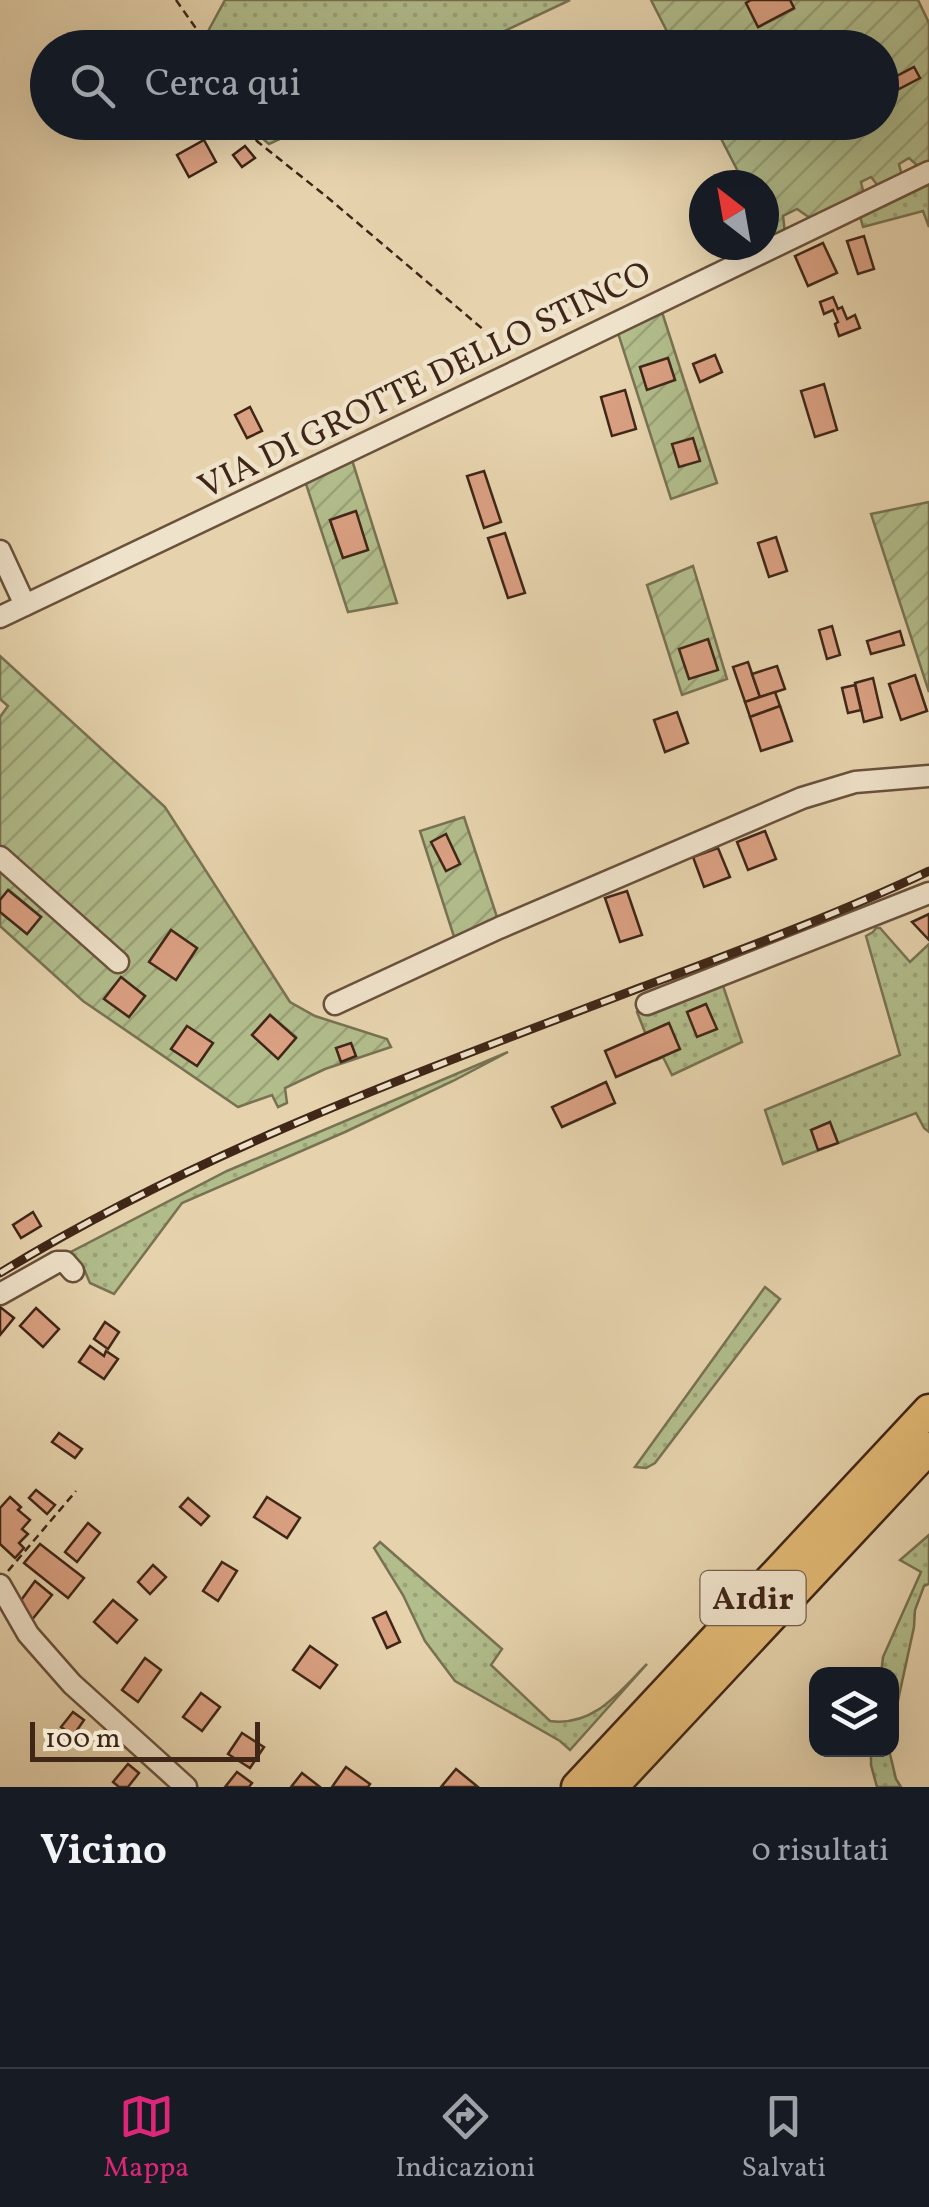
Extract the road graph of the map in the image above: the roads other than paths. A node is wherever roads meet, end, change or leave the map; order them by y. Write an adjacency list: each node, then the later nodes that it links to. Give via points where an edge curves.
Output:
1 (929, 172): 3 (street, VIA DI GROTTE DELLO STINCO)
2 (0, 552): 3 (street)
3 (25, 604): 4 (street, VIA DI GROTTE DELLO STINCO)
4 (0, 617)
5 (929, 776): 9 (street, via 855,782 810,795)
6 (0, 857): 8 (street)
7 (929, 893): 10 (street)
8 (118, 962)
9 (335, 1004)
10 (646, 1004)
11 (73, 1272): 12 (street, via 57,1262)
12 (0, 1294)
13 (929, 1410): 17 (highway, A1dir)
14 (929, 1448): 18 (highway, A1dir)
15 (0, 1582): 16 (street, via 28,1634 72,1684)
16 (186, 1787)
17 (577, 1787)
18 (612, 1787)

